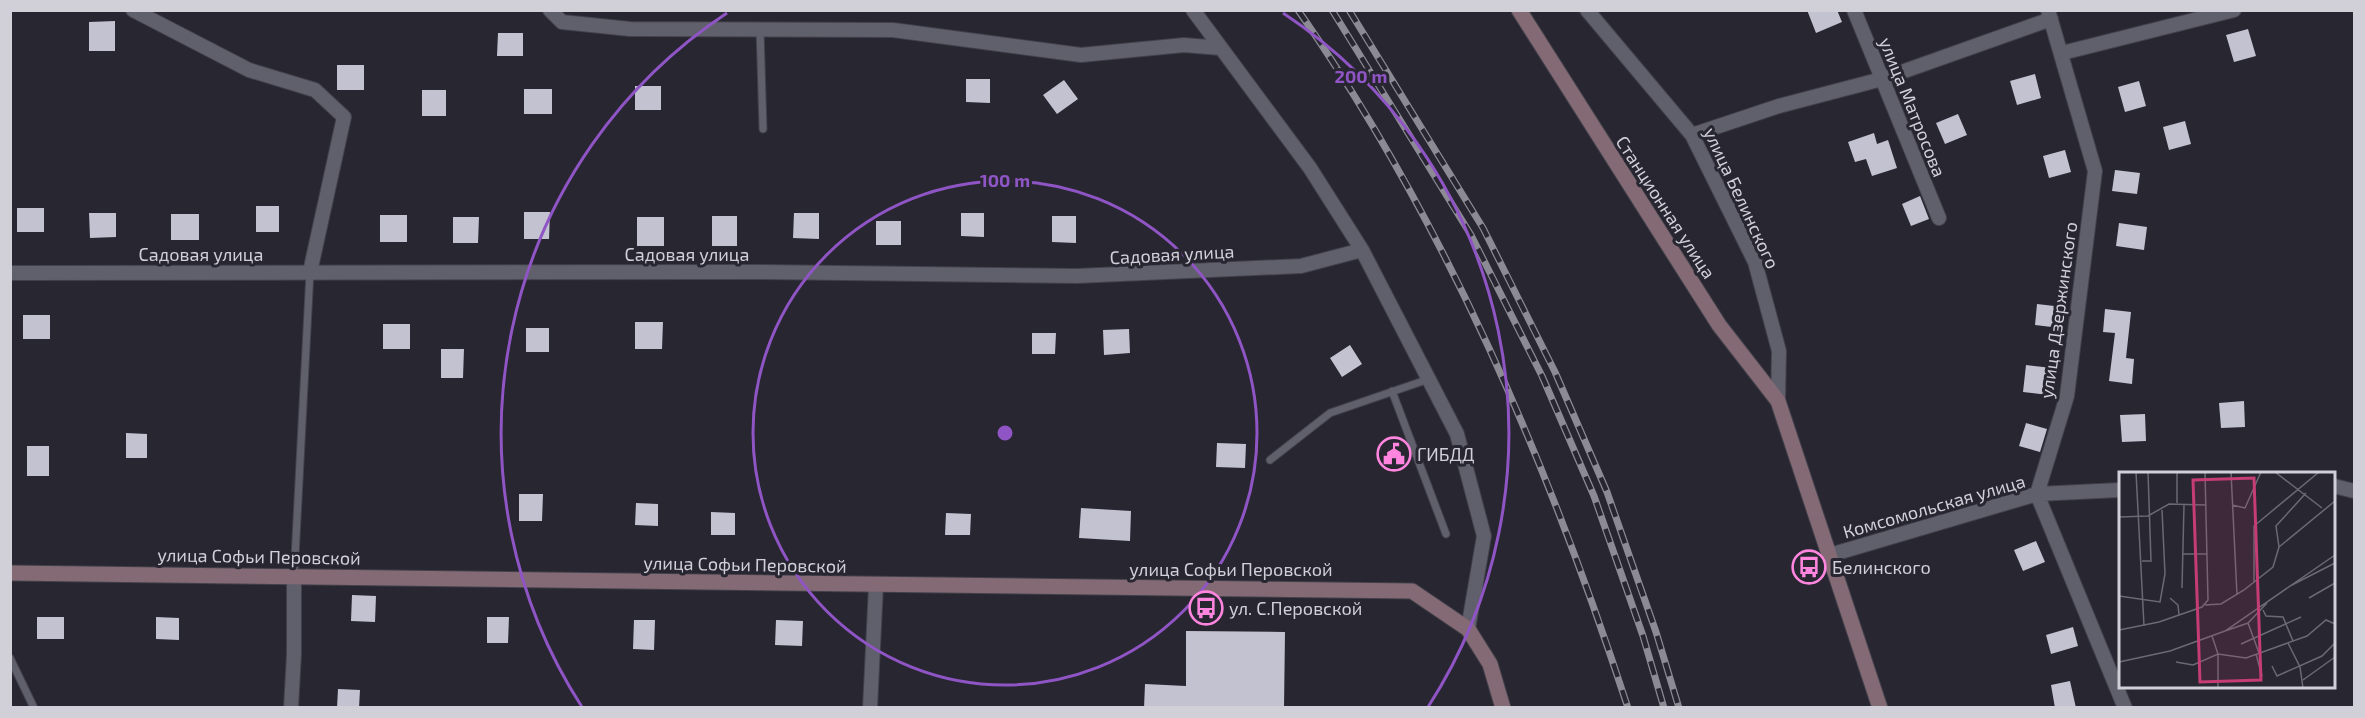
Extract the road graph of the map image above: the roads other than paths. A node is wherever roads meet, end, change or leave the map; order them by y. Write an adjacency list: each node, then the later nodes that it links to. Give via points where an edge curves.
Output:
1 (133, 10): 17 (street, via 249,70 315,90 344,117)
2 (550, 10): 9 (street, via 562,22 630,29)
3 (1193, 10): 10 (street)
4 (1519, 10): 21 (main road, Станционная улица, via 1719,325)
5 (1587, 10): 14 (street, улица Белинского)
6 (1854, 10): 12 (street, улица Матросова)
7 (2234, 10): 11 (street)
8 (2050, 15): 11 (street, улица Дзержинского); 12 (street)
9 (760, 30): 10 (street, via 893,30 1081,55 1184,45); 13 (lane)
10 (1221, 48): 16 (street, via 1310,168)
11 (2062, 53): 26 (street, улица Дзержинского, via 2095,171 2067,396)
12 (1882, 79): 14 (street, via 1779,106); 15 (street, улица Матросова)
13 (763, 129)
14 (1692, 135): 21 (street, улица Белинского, via 1755,262 1779,351)
15 (1938, 218)
16 (1362, 250): 17 (street, Садовая улица, via 1301,266 1077,276); 19 (street)
17 (310, 272): 18 (street, Садовая улица); 30 (lane)
18 (10, 273)
19 (1429, 379): 20 (lane); 32 (street, via 1457,434 1484,536)
20 (1392, 391): 22 (lane, via 1330,412); 27 (lane)
21 (1778, 401): 28 (main road, Станционная улица)
22 (1270, 460)
23 (2335, 486): 25 (street)
24 (2119, 490): 26 (street, Комсомольская улица)
25 (2355, 491)
26 (2037, 494): 28 (street, Комсомольская улица); 39 (street)
27 (1446, 534)
28 (1830, 555): 38 (main road)
29 (10, 573): 30 (main road, улица Софьи Перовской)
30 (294, 576): 31 (main road, улица Софьи Перовской); 35 (street)
31 (876, 586): 32 (main road, улица Софьи Перовской, via 1412,591); 36 (street)
32 (1468, 629): 37 (main road, via 1490,664)
33 (10, 658): 34 (lane)
34 (33, 708)
35 (291, 708)
36 (870, 708)
37 (1503, 708)
38 (1880, 708)
39 (2126, 708)

